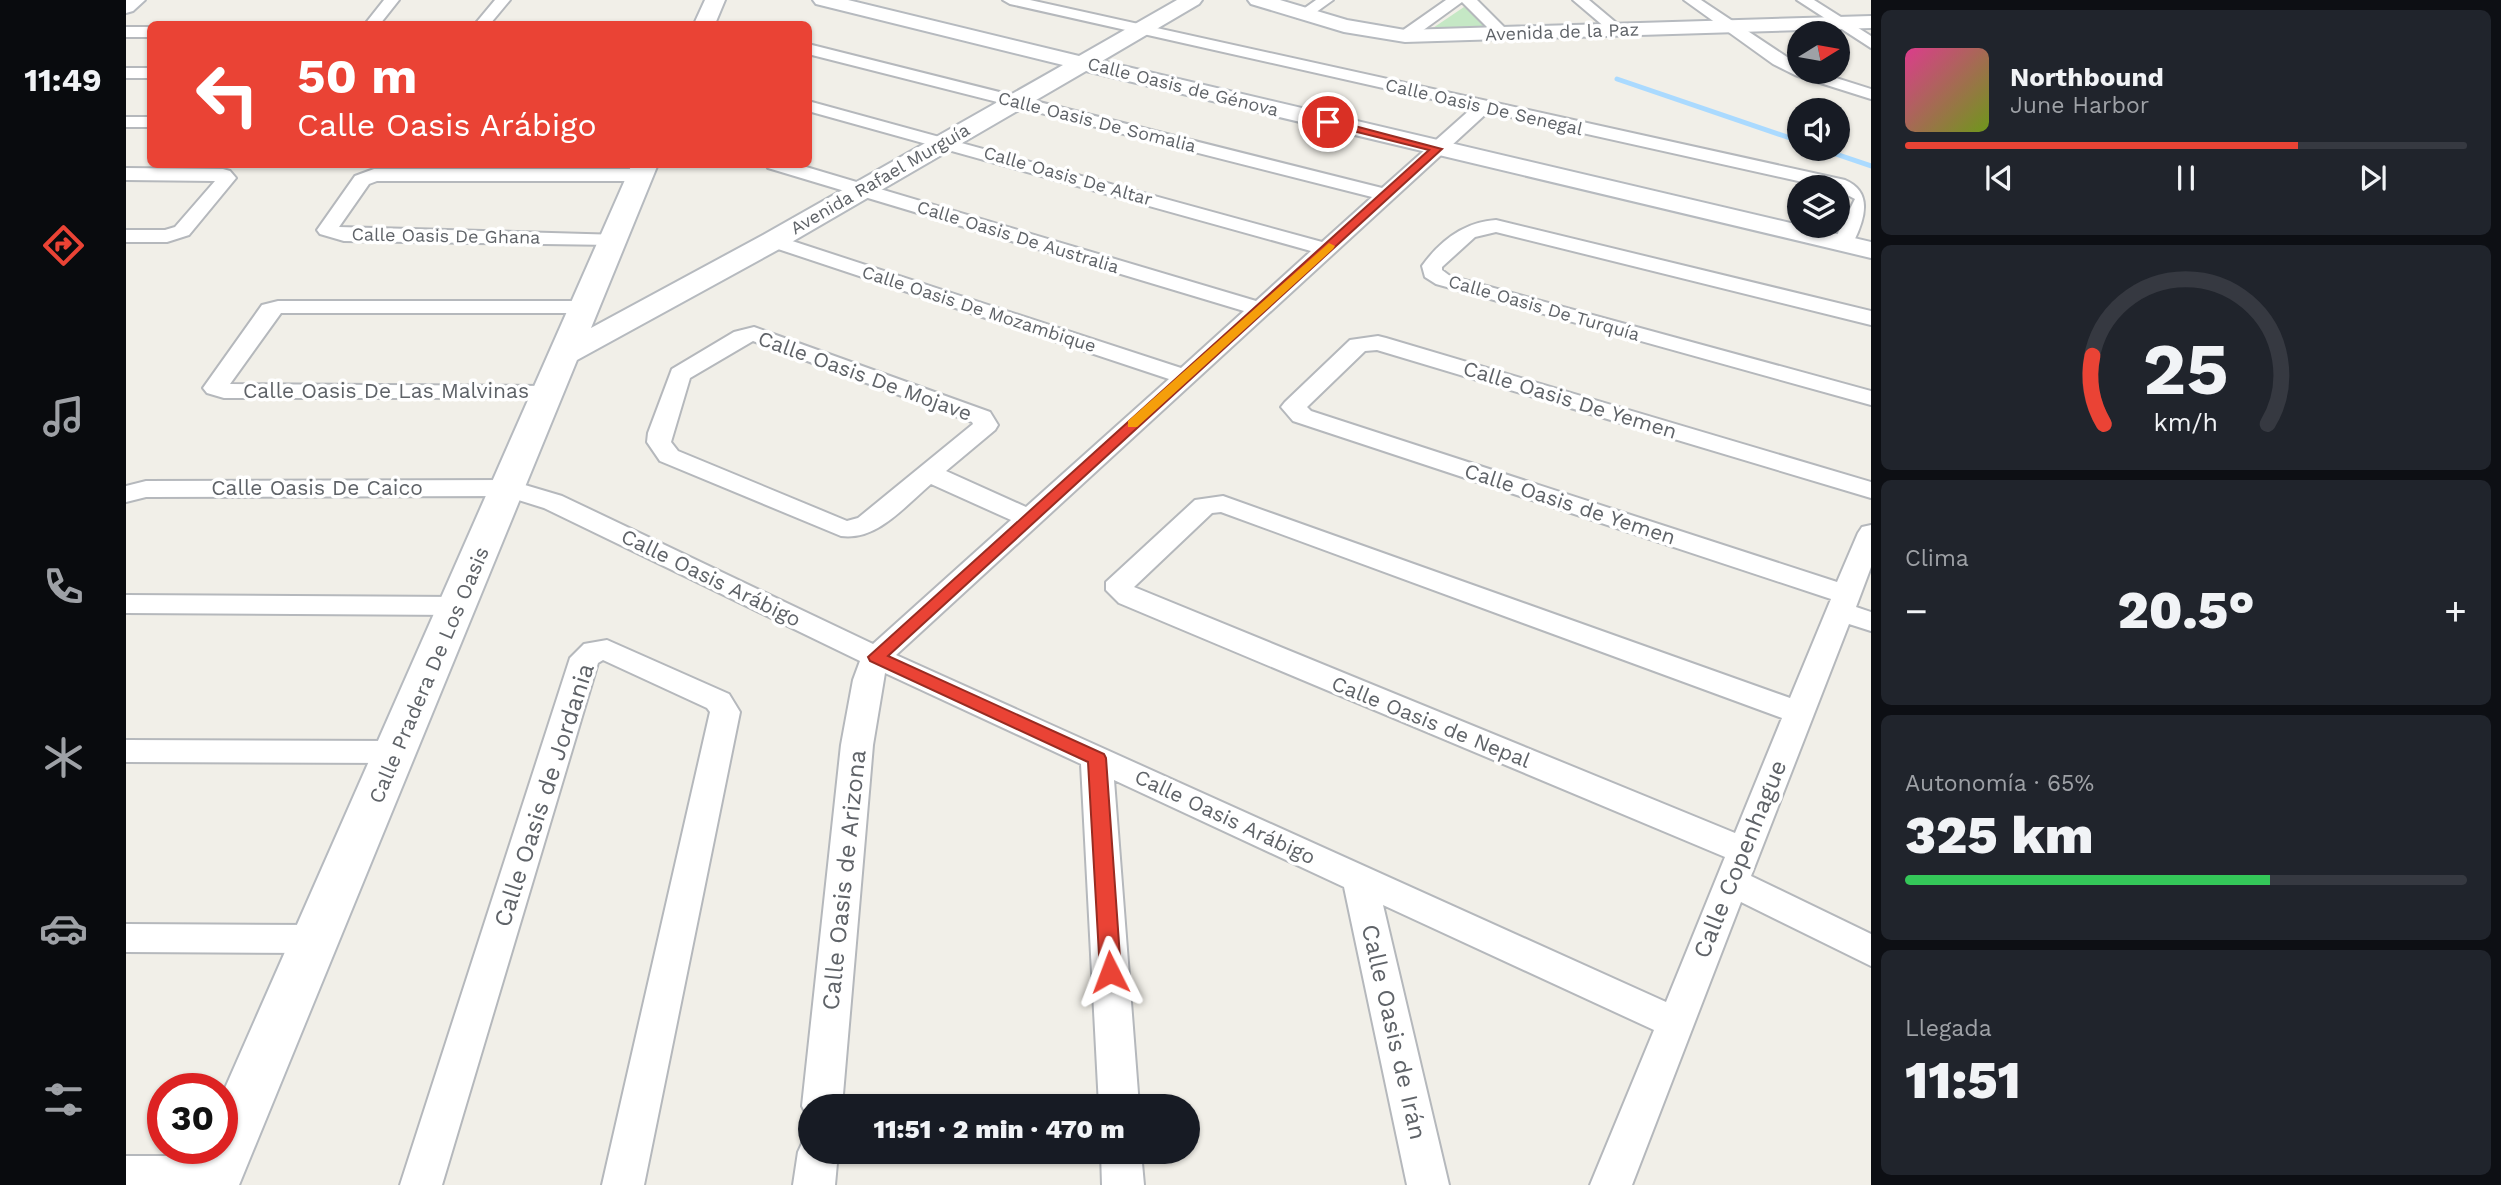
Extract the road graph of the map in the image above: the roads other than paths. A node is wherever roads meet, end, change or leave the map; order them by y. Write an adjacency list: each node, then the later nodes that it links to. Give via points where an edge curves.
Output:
1 (135, 0): 16 (street)
2 (392, 0): 18 (street)
3 (503, 0): 19 (street)
4 (715, 0): 20 (street)
5 (823, 0): 35 (street, Calle Oasis de Génova)
6 (1010, 0): 15 (street, Calle Oasis De Senegal)
7 (1192, 0): 26 (street, Avenida Rafael Murguía)
8 (1258, 0): 17 (street, Avenida de la Paz)
9 (1326, 0): 17 (street)
10 (1456, 0): 32 (street)
11 (1468, 0): 31 (street)
12 (1580, 0): 28 (street)
13 (1692, 0): 25 (street)
14 (1804, 0): 21 (street)
15 (1055, 4): 26 (street, Calle Oasis De Senegal)
16 (126, 7)
17 (1303, 15): 32 (street, Avenida de la Paz)
18 (374, 21)
19 (485, 21)
20 (708, 21)
21 (1835, 21)
22 (1871, 22): 23 (street, Avenida de la Paz)
23 (1850, 23)
24 (1787, 24): 25 (street, Avenida de la Paz)
25 (1727, 26): 28 (street, Avenida de la Paz); 36 (street)
26 (1139, 29): 35 (street, Avenida Rafael Murguía); 43 (street, Calle Oasis De Senegal)
27 (1850, 30): 33 (street)
28 (1618, 31): 31 (street, Avenida de la Paz)
29 (126, 32): 30 (street)
30 (147, 32)
31 (1503, 34): 32 (street, Avenida de la Paz)
32 (1405, 36)
33 (1871, 43)
34 (812, 50): 41 (street, Calle Oasis De Somalia)
35 (1084, 62): 41 (street, Avenida Rafael Murguía); 47 (street, Calle Oasis de Génova)
36 (1787, 63)
37 (126, 73): 38 (street)
38 (147, 73)
39 (1848, 84): 40 (street)
40 (1867, 89)
41 (1017, 101): 46 (street, Avenida Rafael Murguía); 52 (street, Calle Oasis De Somalia)
42 (812, 107): 46 (street, Calle Oasis De Altar)
43 (1483, 107): 47 (street); 56 (street, Calle Oasis De Senegal, via 1860,192 1865,199)
44 (126, 122): 45 (street)
45 (147, 122)
46 (944, 142): 51 (street, Avenida Rafael Murguía); 57 (street, Calle Oasis De Altar)
47 (1436, 149): 52 (street); 56 (street, Calle Oasis de Génova)
48 (788, 168): 51 (street, Calle Oasis De Australia)
49 (643, 170): 54 (street, Calle Pradera De Los Oasis); 54 (street, Calle Oasis De Ghana, via 374,175 362,180 327,230 344,235)
50 (126, 174): 53 (street, via 227,178 181,231 167,236)
51 (862, 190): 55 (street, Avenida Rafael Murguía); 60 (street, Calle Oasis De Australia)
52 (1386, 195): 57 (street)
53 (126, 236)
54 (614, 239): 59 (street, Calle Pradera De Los Oasis)
55 (773, 241): 62 (street, Avenida Rafael Murguía); 63 (street, Calle Oasis De Mozambique)
56 (1843, 243): 58 (street, Calle Oasis de Génova)
57 (1326, 249): 60 (street)
58 (1871, 250)
59 (585, 307): 62 (street, Calle Pradera De Los Oasis); 64 (street, Calle Oasis De Las Malvinas, via 278,307 270,310 215,388)
60 (1260, 309): 63 (street)
61 (1871, 318): 65 (street, Calle Oasis De Turquía, via 1496,226 1470,229 1432,266 1432,273 1443,280)
62 (565, 354): 64 (street, Calle Pradera De Los Oasis)
63 (1185, 377): 71 (street)
64 (549, 391): 68 (street, Calle Pradera De Los Oasis)
65 (1871, 398)
66 (1294, 410): 69 (street, Calle Oasis De Yemen, via 1294,404 1358,345 1378,343); 75 (street, Calle Oasis de Yemen)
67 (928, 473): 67 (street, Calle Oasis De Mojave, via 983,428 985,420 760,334 742,337 680,374 660,433 659,442 669,456 850,530 867,524); 71 (street)
68 (508, 488): 70 (street, Calle Oasis De Caico, via 146,489); 74 (street, Calle Pradera De Los Oasis); 76 (street, Calle Oasis Arábigo, via 553,502)
69 (1871, 490)
70 (126, 494)
71 (1030, 518): 76 (street)
72 (1871, 533): 75 (street, Calle Copenhague)
73 (126, 604): 74 (street)
74 (458, 606): 79 (street, Calle Pradera De Los Oasis)
75 (1853, 610): 77 (street, Calle Copenhague)
76 (876, 657): 80 (street, Calle Oasis Arábigo); 87 (street, Calle Oasis de Arizona, via 857,745)
77 (1798, 712): 81 (street, Calle Copenhague); 81 (street, Calle Oasis de Nepal, via 1223,504 1204,506 1120,582 1120,590 1129,597)
78 (126, 751): 79 (street)
79 (396, 752): 84 (street, Calle Pradera De Los Oasis)
80 (1097, 758): 82 (street, Calle Oasis Arábigo); 88 (street)
81 (1737, 866): 85 (street, Calle Oasis de Nepal); 86 (street, Calle Copenhague)
82 (1360, 879): 86 (street, Calle Oasis Arábigo); 97 (street, Calle Oasis de Irán)
83 (126, 938): 84 (street)
84 (316, 939): 92 (street, Calle Pradera De Los Oasis)
85 (1871, 951)
86 (1675, 1023): 98 (street, Calle Copenhague)
87 (823, 1094)
88 (1118, 1094)
89 (817, 1164): 95 (street)
90 (1122, 1164): 96 (street)
91 (126, 1175): 92 (street)
92 (214, 1180)
93 (421, 1185): 94 (street, Calle Oasis de Jordania, via 585,659 600,650 718,701 725,712)
94 (623, 1185)
95 (814, 1185)
96 (1123, 1185)
97 (1428, 1185)
98 (1611, 1185)

